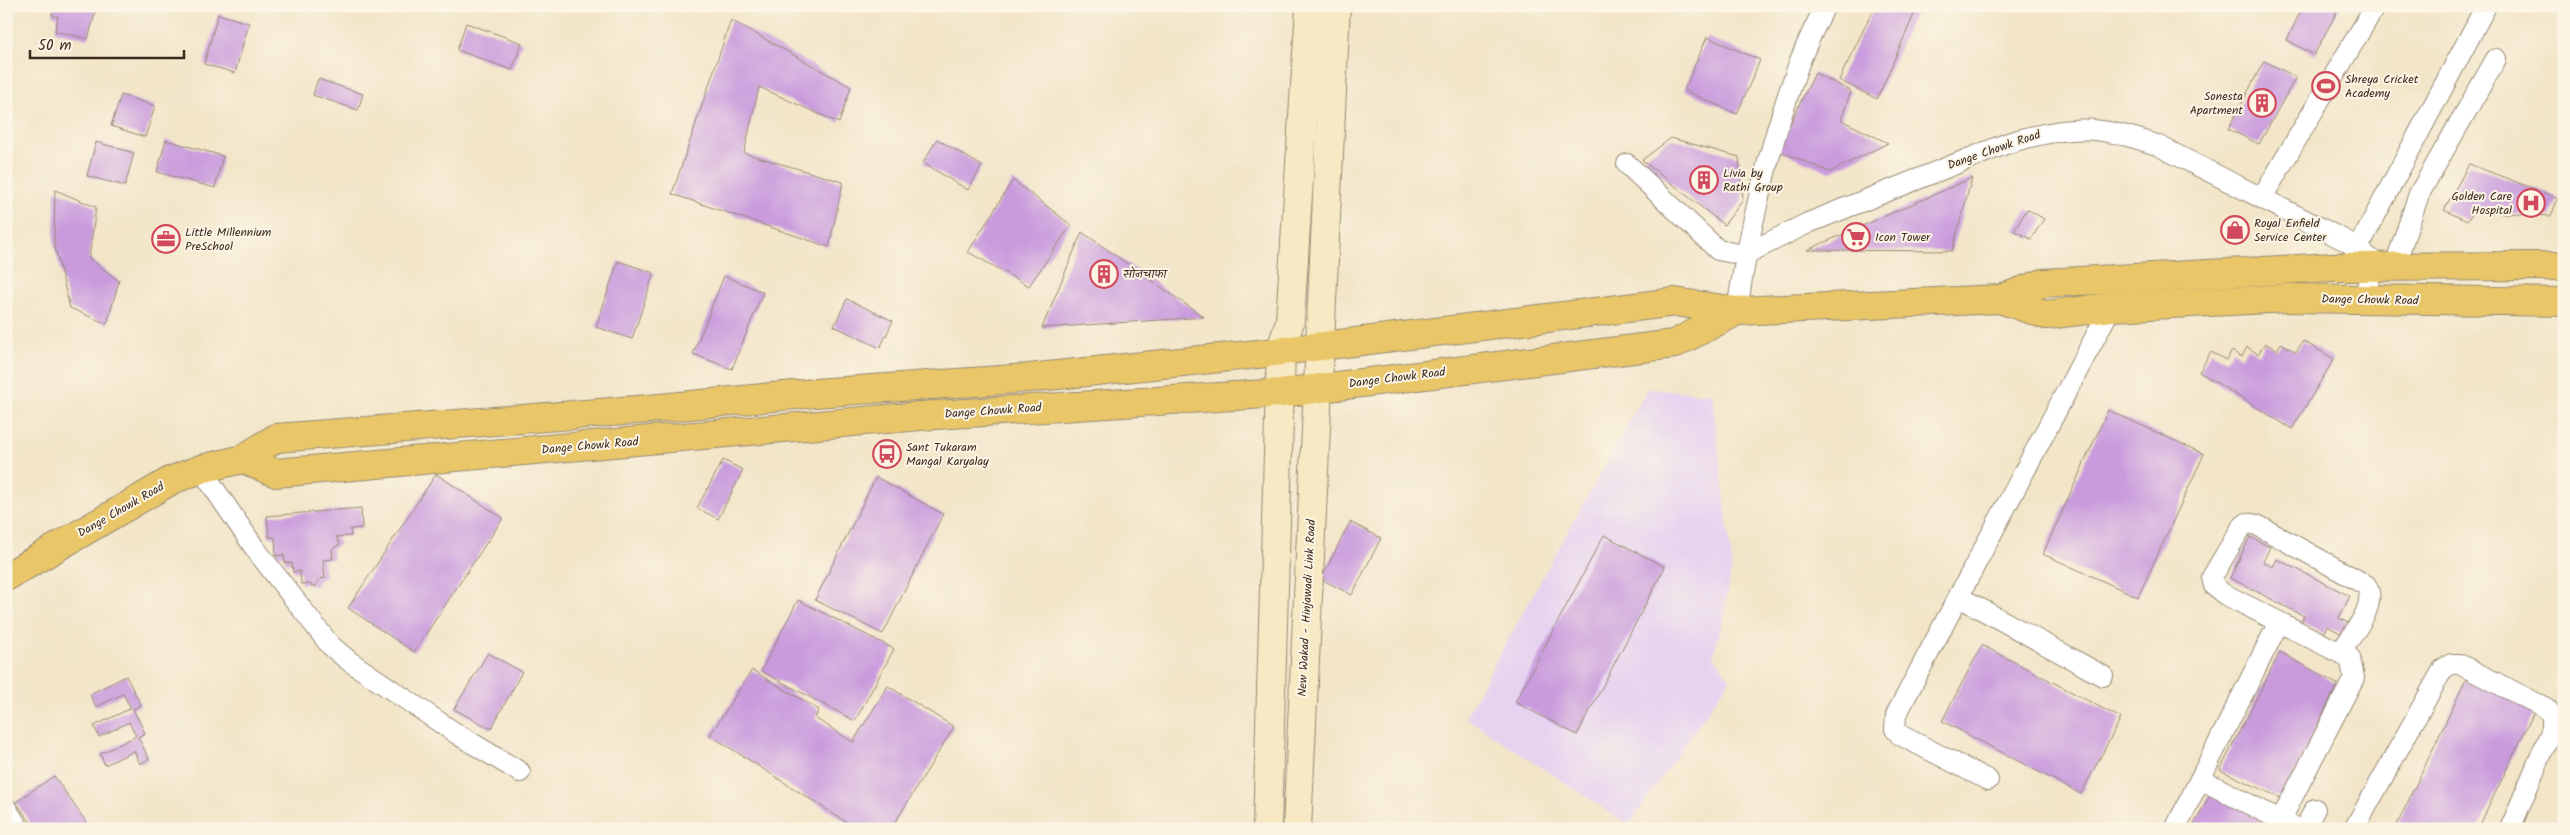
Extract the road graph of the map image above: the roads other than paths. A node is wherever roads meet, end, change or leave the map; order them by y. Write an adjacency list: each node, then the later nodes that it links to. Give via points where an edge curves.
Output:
1 (1310, 6): 18 (main road, via 1290,321)
2 (1336, 6): 17 (main road, New Wakad - Hinjawadi Link Road)
3 (1825, 6): 9 (street, via 1797,68)
4 (2375, 6): 8 (street)
5 (2486, 6): 10 (street)
6 (2496, 59): 10 (street, via 2419,194)
7 (1627, 164): 9 (street, via 1718,250)
8 (2262, 198): 9 (street, Dange Chowk Road, via 2159,146 2102,129 2076,128 2008,143 1808,223); 10 (street, Dange Chowk Road)
9 (1744, 256): 16 (street)
10 (2375, 261): 11 (main road, Dange Chowk Road); 12 (main road, Dange Chowk Road, via 2333,267 2043,283); 13 (street)
11 (2564, 266)
12 (2000, 300): 15 (main road, Dange Chowk Road, via 2046,315); 16 (main road, Dange Chowk Road)
13 (2364, 300): 14 (main road, Dange Chowk Road); 15 (main road, Dange Chowk Road, via 2289,298)
14 (2564, 302)
15 (2111, 307): 26 (street)
16 (1737, 311): 17 (main road, Dange Chowk Road, via 1675,302); 19 (main road, Dange Chowk Road, via 1674,344)
17 (1320, 346): 18 (main road, Dange Chowk Road); 19 (main road, New Wakad - Hinjawadi Link Road)
18 (1281, 350): 20 (main road); 21 (main road, Dange Chowk Road, via 1029,378 824,392)
19 (1318, 388): 20 (main road, Dange Chowk Road); 32 (main road, New Wakad - Hinjawadi Link Road)
20 (1281, 393): 22 (main road, Dange Chowk Road, via 920,416); 31 (main road)
21 (649, 409): 22 (main road); 23 (main road, Dange Chowk Road, via 276,438)
22 (655, 441): 23 (main road, Dange Chowk Road, via 276,473)
23 (243, 459): 24 (main road, Dange Chowk Road)
24 (201, 469): 25 (main road, Dange Chowk Road, via 172,480); 30 (street, via 256,550 330,645 457,734)
25 (6, 577)
26 (1958, 597): 29 (street); 34 (street, via 1896,715 1895,729 1900,735)
27 (2279, 622): 28 (street); 28 (street, via 2214,586 2212,577 2247,523 2257,524 2366,585 2371,592 2370,602); 33 (street)
28 (2340, 652): 37 (street, via 2350,658 2354,678)
29 (2104, 676)
30 (520, 772)
31 (1268, 777): 32 (main road); 39 (main road)
32 (1298, 778): 40 (main road, New Wakad - Hinjawadi Link Road)
33 (2200, 779): 37 (street); 41 (street)
34 (1988, 780)
35 (6, 808): 38 (street)
36 (2315, 808): 42 (street)
37 (2285, 826)
38 (19, 829)
39 (1266, 829)
40 (1297, 829)
41 (2175, 829)
42 (2304, 829)
43 (2354, 829): 44 (street, via 2442,669 2459,664 2546,708 2552,715 2552,729)
44 (2510, 829)

